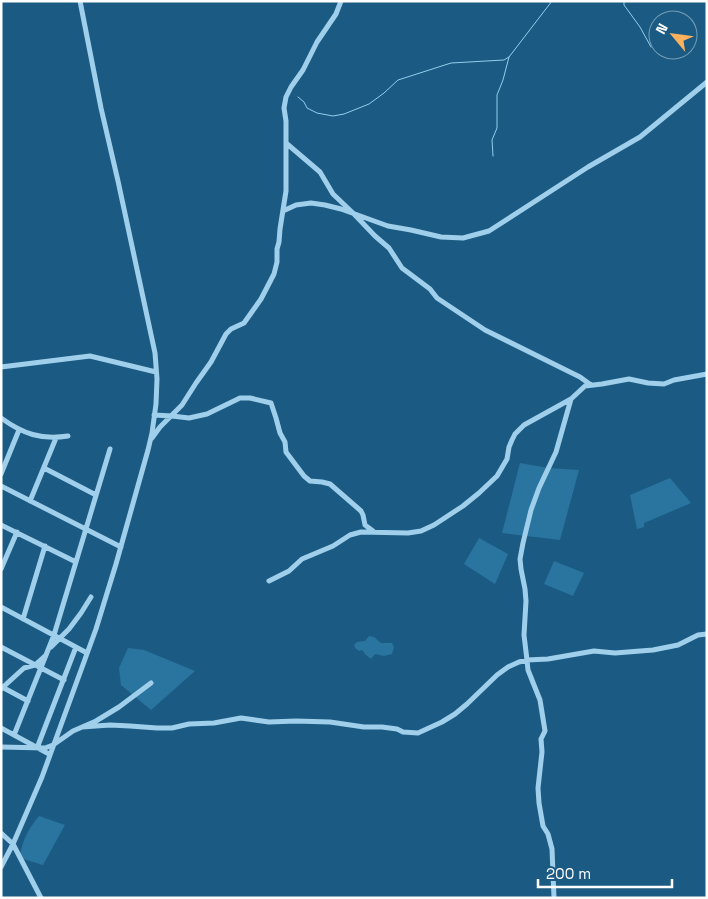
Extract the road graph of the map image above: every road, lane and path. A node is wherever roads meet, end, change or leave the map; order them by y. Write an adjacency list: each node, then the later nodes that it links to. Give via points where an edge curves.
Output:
1 (80, 1): 8 (street, via 155,348)
2 (341, 1): 4 (street, via 286,97)
3 (707, 82): 6 (street, via 640,136 489,231 463,238 442,238 388,226)
4 (286, 143): 5 (street); 6 (street, via 320,172 333,194)
5 (283, 211): 6 (street, via 311,203 341,208); 13 (street, via 274,274 261,299 244,323 226,334 211,362)
6 (354, 214): 10 (street, via 389,248 402,268 437,298 485,330)
7 (1, 367): 8 (street, via 90,356)
8 (156, 372): 12 (street)
9 (707, 374): 10 (street, via 664,384 629,379)
10 (591, 386): 11 (street, via 585,386)
11 (571, 399): 28 (street, via 524,425 512,440 498,476 479,494 434,525 421,532); 43 (street, via 556,452 531,510 520,559 526,596)
12 (154, 415): 13 (street); 18 (street)
13 (172, 416): 18 (street); 28 (street, via 189,418 207,414 240,398 270,403 286,452 304,476 310,481 330,484 361,510 364,525)
14 (1, 418): 15 (street)
15 (19, 430): 17 (street); 21 (street)
16 (68, 436): 17 (street)
17 (56, 438): 20 (street)
18 (151, 440): 30 (street)
19 (110, 449): 23 (street)
20 (44, 468): 23 (street); 24 (street)
21 (1, 474)
22 (1, 486): 24 (street)
23 (96, 495): 26 (street)
24 (30, 501): 26 (street)
25 (1, 525): 27 (street)
26 (86, 529): 30 (street); 31 (street)
27 (17, 532): 29 (street); 32 (street)
28 (374, 532): 33 (street, via 350,535 302,559 289,571)
29 (44, 546): 31 (street); 36 (street)
30 (121, 547): 42 (street)
31 (76, 562): 38 (street)
32 (1, 569)
33 (269, 581)
34 (91, 597): 38 (street, via 82,613)
35 (1, 607): 36 (street)
36 (23, 619): 38 (street)
37 (707, 634): 43 (street, via 698,634 678,645 654,650 594,652)
38 (57, 637): 40 (street); 41 (street)
39 (1, 647): 44 (street)
40 (76, 647): 42 (street); 46 (street)
41 (47, 652): 44 (street); 45 (street)
42 (87, 653): 53 (street)
43 (526, 660): 50 (street, via 497,675 455,714 418,733 330,722 269,722 241,718 172,728); 61 (street, via 540,700 546,731 541,739 538,788 543,826 552,849)
44 (35, 665): 45 (street); 48 (street, via 24,668)
45 (41, 668): 46 (street); 49 (street)
46 (64, 680): 55 (street)
47 (151, 683): 50 (street, via 119,707)
48 (2, 688): 49 (street)
49 (28, 701): 52 (street)
50 (82, 727): 53 (street)
51 (1, 728): 52 (street)
52 (14, 735): 55 (street)
53 (52, 745): 55 (street); 56 (street)
54 (1, 747): 55 (street)
55 (37, 748): 56 (street)
56 (49, 754): 58 (street)
57 (1, 833): 58 (street)
58 (13, 844): 59 (street); 60 (street)
59 (1, 867)
60 (41, 898)
61 (554, 898)

